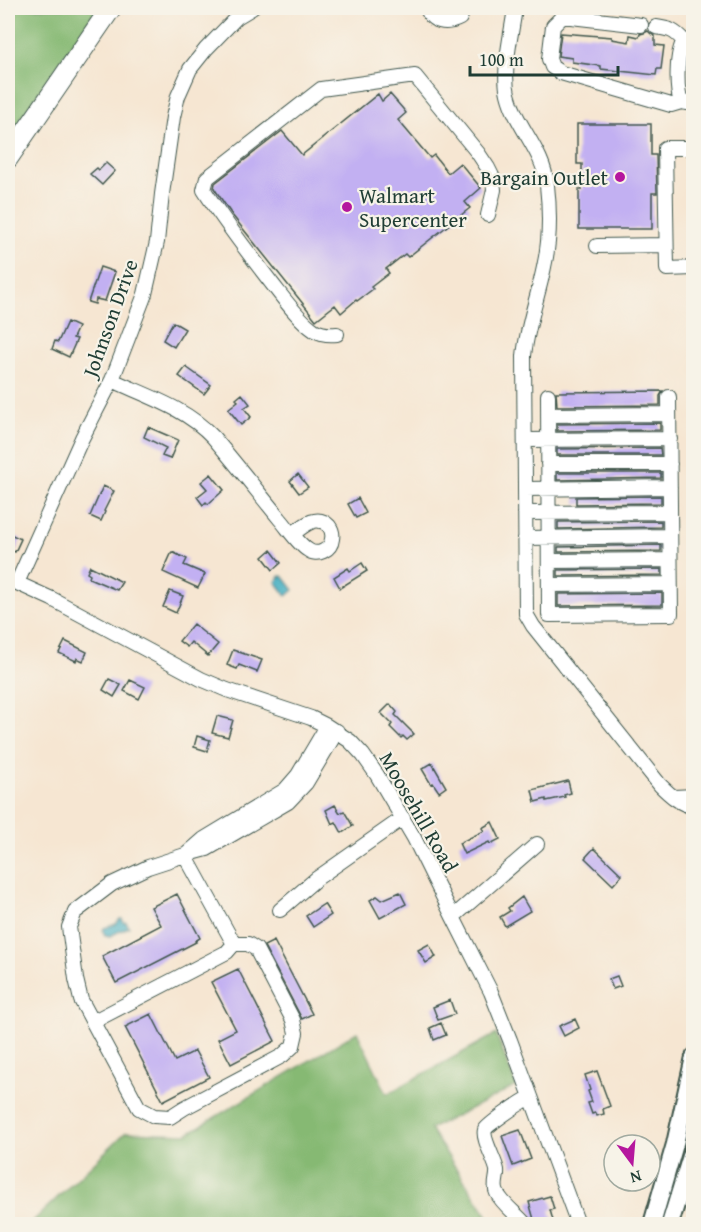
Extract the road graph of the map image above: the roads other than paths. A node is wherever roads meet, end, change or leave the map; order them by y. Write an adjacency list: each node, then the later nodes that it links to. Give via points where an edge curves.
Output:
1 (111, 8): 11 (highway)
2 (252, 8): 17 (street, Johnson Drive, via 237,17 190,69 178,96 153,266)
3 (427, 8): 4 (street, via 432,17 445,22 460,18)
4 (464, 8)
5 (515, 8): 24 (street, via 507,90 544,166 549,232 525,349)
6 (640, 25): 9 (street, via 562,17 553,26 549,59 552,67 670,105)
7 (656, 27): 8 (street, via 673,30)
8 (689, 41): 9 (street, via 679,51 678,90)
9 (687, 103)
10 (693, 148): 13 (street, via 665,148)
11 (8, 158)
12 (488, 215): 16 (street, via 494,190 488,168 415,76 321,89 207,178 204,190 285,301 315,330)
13 (666, 245): 14 (street); 15 (street, via 666,269)
14 (597, 246)
15 (693, 268)
16 (337, 334)
17 (112, 380): 33 (street, via 182,412 204,427); 39 (street, Johnson Drive)
18 (548, 396): 21 (street)
19 (669, 397): 20 (street)
20 (669, 414): 21 (street); 22 (street)
21 (548, 415): 23 (street)
22 (670, 438): 23 (street); 26 (street)
23 (548, 439): 24 (street); 25 (street)
24 (525, 440): 29 (street)
25 (548, 464): 26 (street); 28 (street)
26 (670, 464): 27 (street)
27 (670, 487): 28 (street); 31 (street)
28 (548, 488): 29 (street); 30 (street)
29 (525, 489): 32 (street)
30 (548, 512): 31 (street); 32 (street); 35 (street)
31 (670, 512): 34 (street)
32 (525, 513): 36 (street)
33 (293, 534)
34 (670, 536): 35 (street); 37 (street)
35 (548, 537): 36 (street); 38 (street)
36 (525, 538): 44 (street, via 526,614 531,623 660,785)
37 (670, 560): 38 (street); 40 (street)
38 (549, 561): 41 (street)
39 (12, 581): 42 (street, Moosehill Road, via 201,679)
40 (670, 584): 41 (street); 41 (street, via 670,615 549,615)
41 (549, 585)
42 (332, 729): 46 (street, Moosehill Road, via 363,755); 48 (street, via 285,790 204,839)
43 (693, 795): 44 (street)
44 (674, 797): 45 (street)
45 (693, 807)
46 (403, 818): 49 (street, via 316,879); 50 (street, Moosehill Road)
47 (537, 844): 50 (street)
48 (185, 855): 51 (street); 52 (street, via 112,884 75,912 69,927 76,979 81,999)
49 (280, 910)
50 (453, 917): 54 (street, Moosehill Road, via 491,992)
51 (234, 944): 52 (street, via 228,952); 52 (street, via 248,944 256,949 293,1020 293,1046 282,1056 170,1117 154,1116 139,1108)
52 (94, 1021)
53 (693, 1057): 58 (main road, via 675,1144)
54 (531, 1097): 56 (street, via 484,1133 497,1172 497,1192); 57 (street, Moosehill Road)
55 (693, 1146): 59 (main road)
56 (525, 1224)
57 (578, 1224)
58 (652, 1224)
59 (670, 1224)

